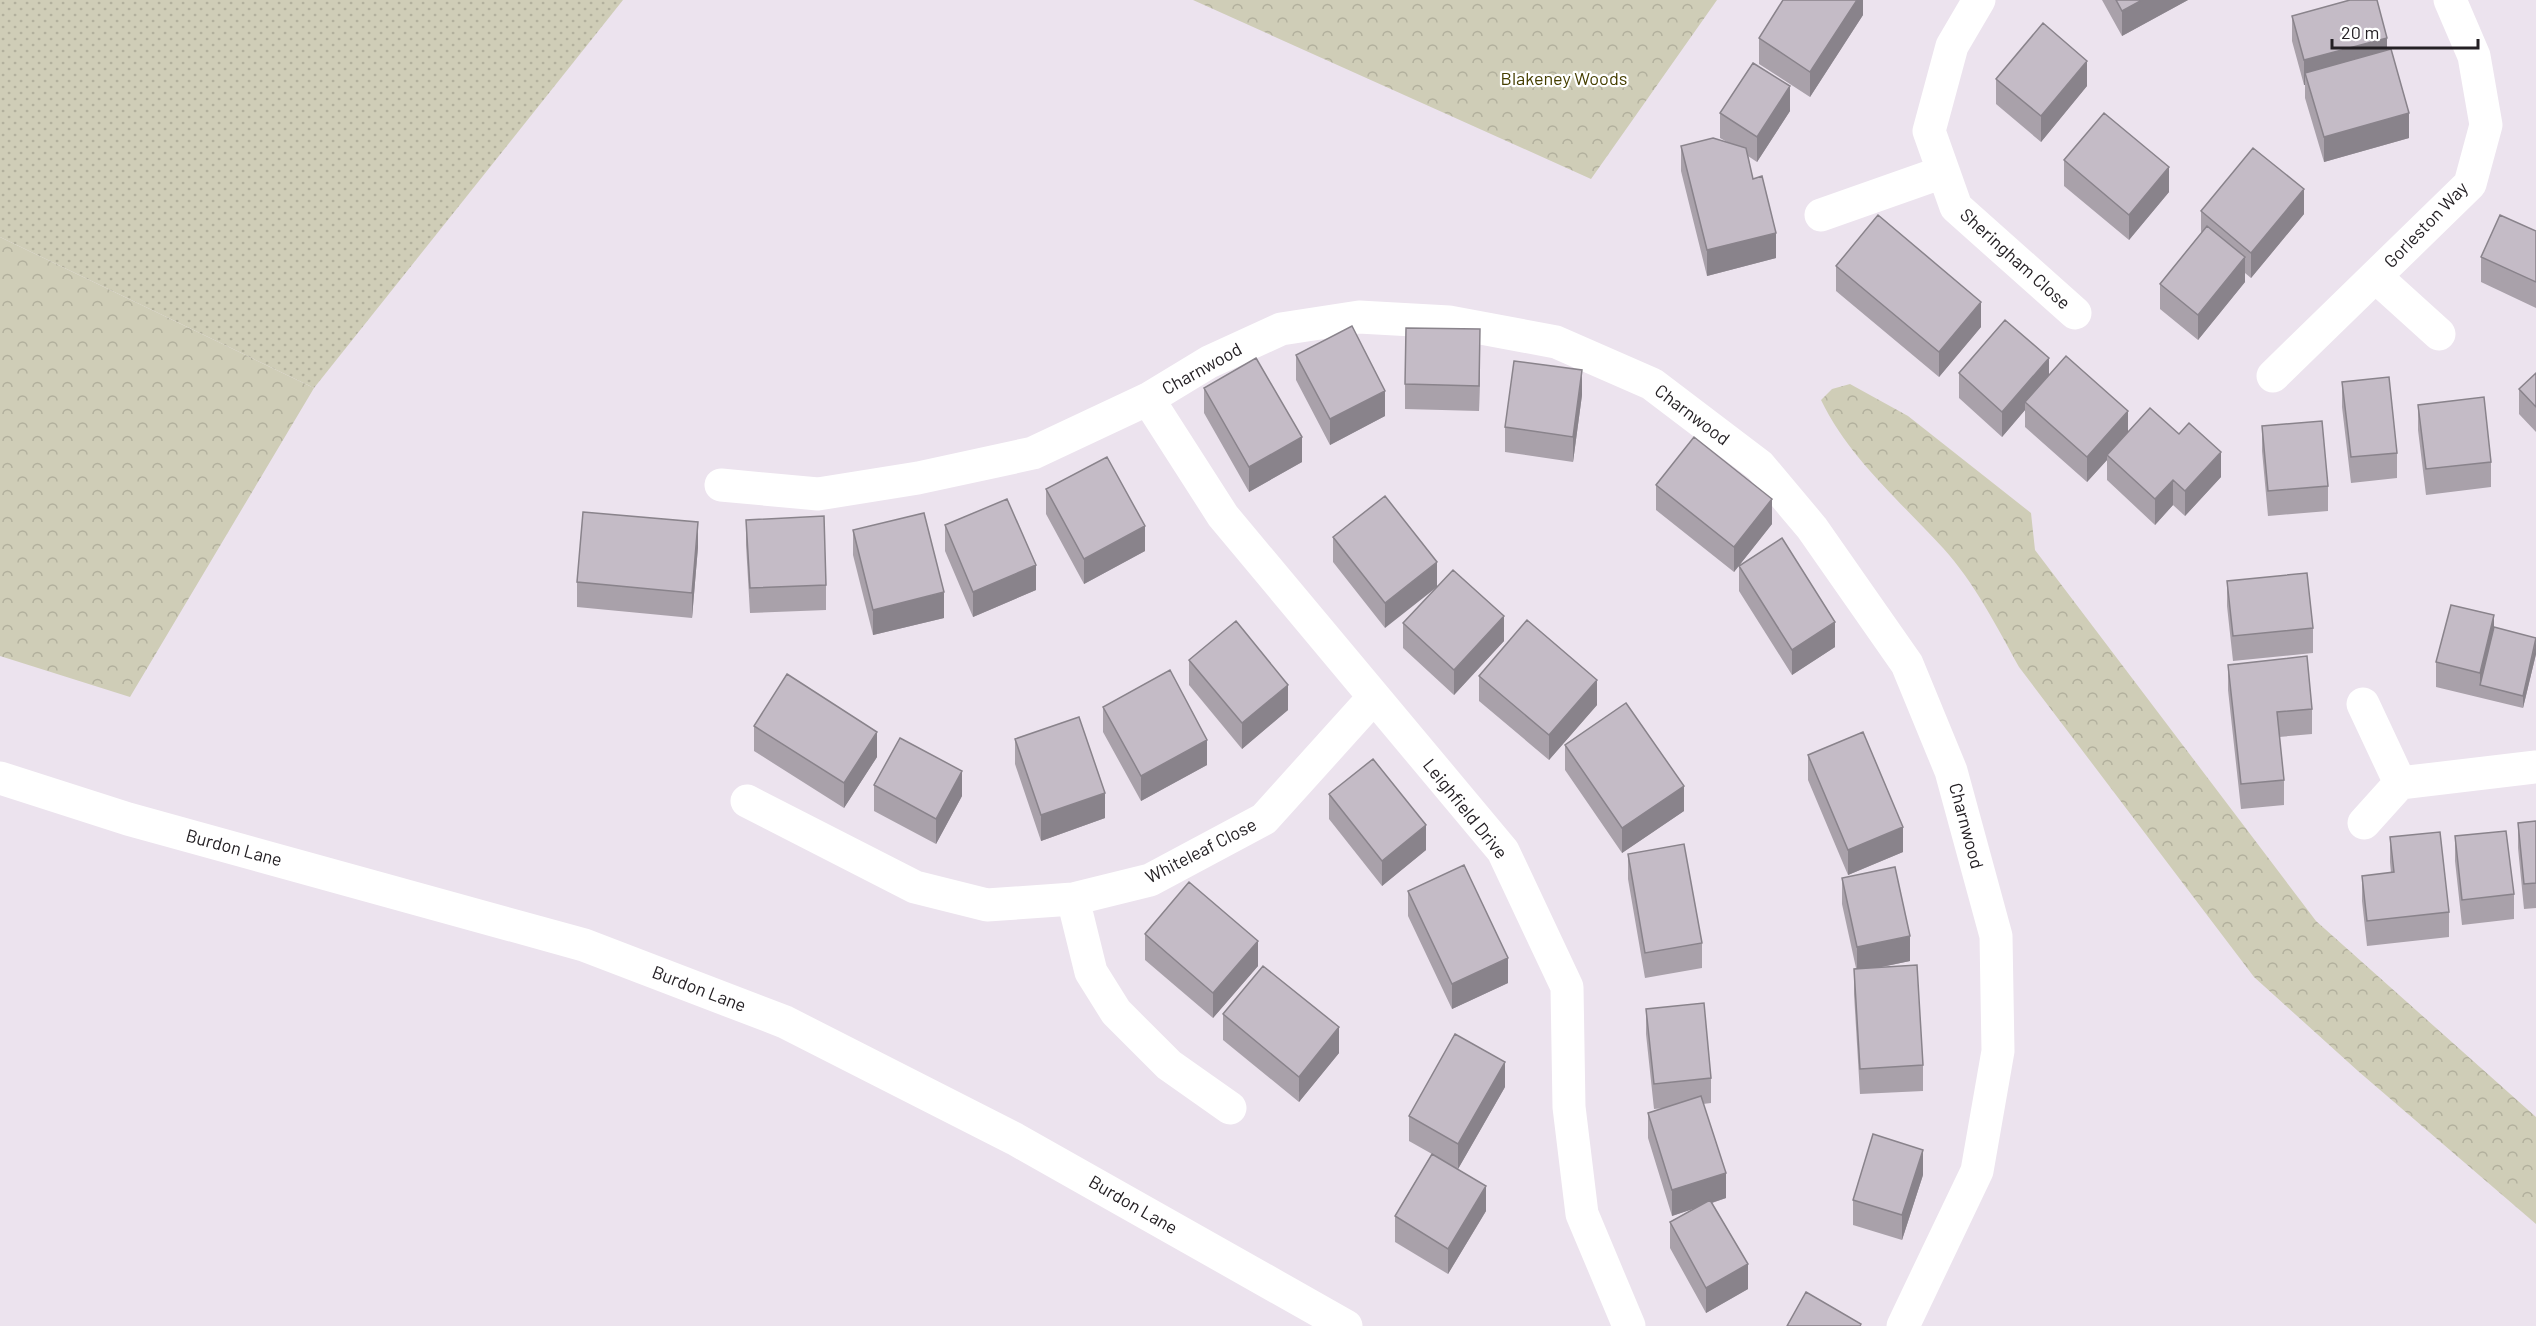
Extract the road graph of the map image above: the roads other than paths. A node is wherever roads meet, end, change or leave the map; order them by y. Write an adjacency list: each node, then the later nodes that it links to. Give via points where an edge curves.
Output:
1 (1979, 0): 3 (street, Sheringham Close, via 1952,46 1929,131)
2 (2450, 0): 5 (street, Gorleston Way, via 2474,56 2486,125 2470,184)
3 (1943, 172): 4 (street); 6 (street, Sheringham Close, via 1956,207)
4 (1821, 215)
5 (2376, 277): 7 (street, Gorleston Way); 8 (street, Gorleston Way)
6 (2075, 313)
7 (2439, 334)
8 (2273, 376)
9 (1148, 399): 10 (street, Charnwood, via 1033,453 918,478 818,494); 11 (street, Leighfield Drive, via 1223,516); 22 (street, Charnwood, via 1209,362 1281,329 1359,317 1449,322 1556,342 1652,384 1760,466 1812,528 1907,664 1952,771 1996,936 1998,1051 1977,1171)
10 (721, 485)
11 (1374, 697): 18 (street, Whiteleaf Close, via 1264,819 1150,880); 21 (street, Leighfield Drive, via 1503,851 1567,987 1569,1107 1582,1214)
12 (2363, 704): 15 (street)
13 (2536, 768): 15 (street)
14 (0, 778): 20 (street, Burdon Lane, via 128,819 584,945 785,1022 1015,1139)
15 (2400, 783): 17 (street)
16 (747, 801): 18 (street, Whiteleaf Close, via 915,887 987,905)
17 (2364, 823)
18 (1073, 899): 19 (street, via 1090,972 1116,1012 1169,1065)
19 (1230, 1108)
20 (1346, 1326)
21 (1629, 1326)
22 (1903, 1326)

